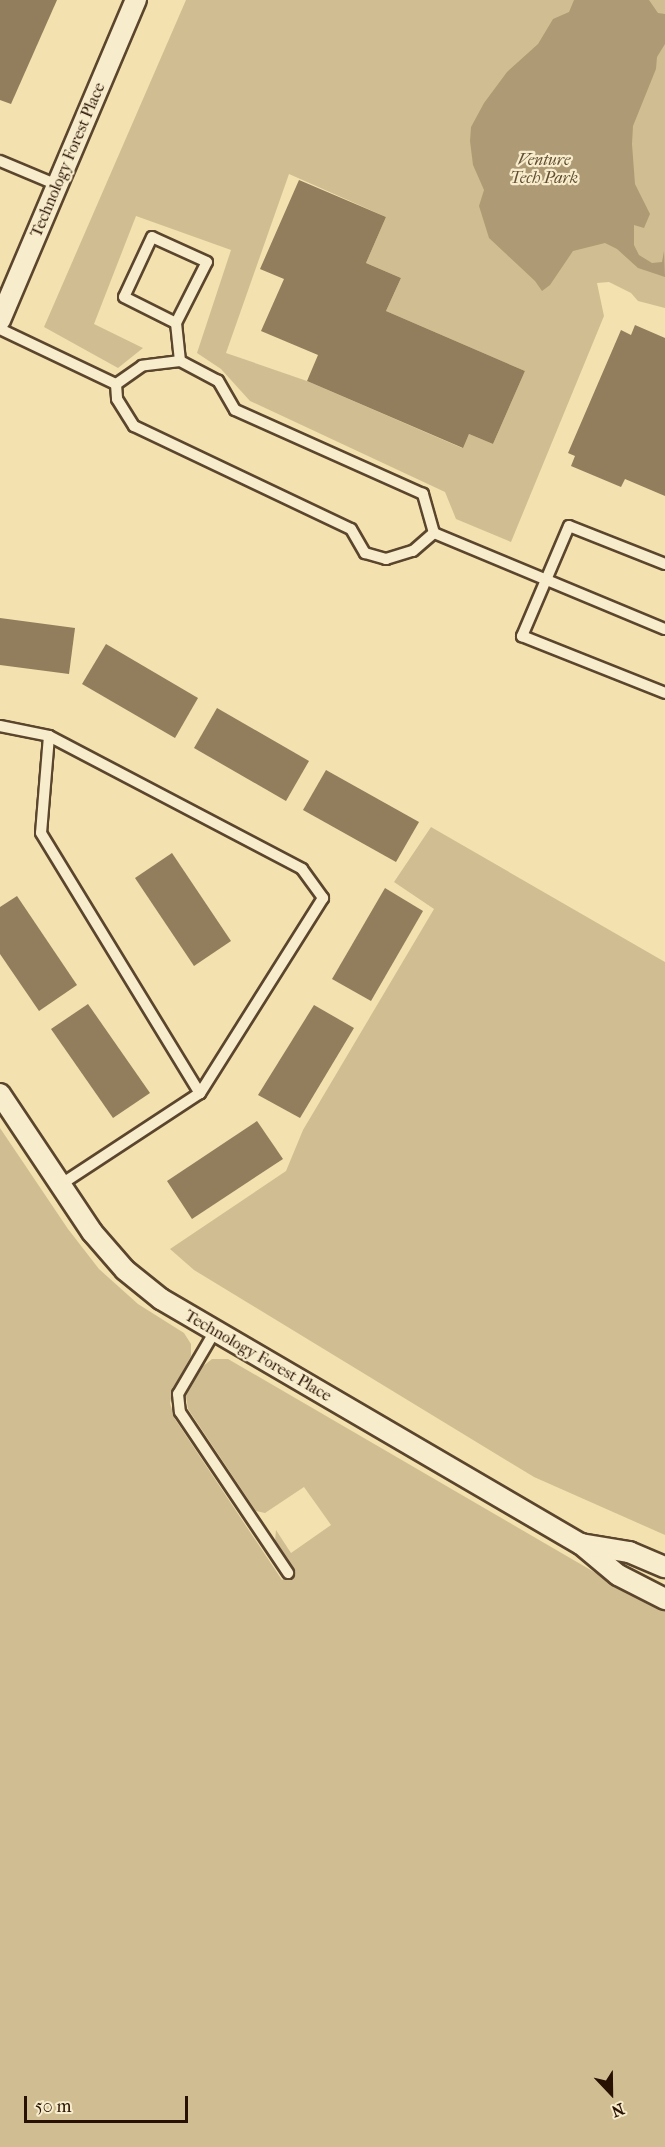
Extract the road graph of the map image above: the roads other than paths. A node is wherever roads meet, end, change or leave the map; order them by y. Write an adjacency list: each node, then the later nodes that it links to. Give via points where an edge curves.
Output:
1 (136, 0): 3 (street, Technology Forest Place)
2 (0, 161): 3 (lane)
3 (57, 185): 4 (street, Technology Forest Place)
4 (0, 320)
5 (176, 323): 5 (lane, via 124,297 152,237 207,262); 7 (lane)
6 (0, 329): 8 (lane)
7 (180, 362): 8 (lane, via 142,366); 9 (lane, via 218,381 235,410 423,494)
8 (116, 384): 9 (lane, via 117,399 134,426 351,529 364,553 386,559 413,551)
9 (434, 532): 11 (lane)
10 (665, 564): 11 (lane, via 568,526)
11 (547, 578): 12 (lane); 13 (lane, via 522,636)
12 (665, 629)
13 (665, 693)
14 (0, 726): 15 (lane)
15 (49, 736): 16 (lane, via 41,833); 16 (lane, via 302,868 323,898)
16 (200, 1093): 18 (lane)
17 (0, 1094): 18 (street, Technology Forest Place)
18 (60, 1185): 19 (street, Technology Forest Place, via 92,1232 125,1270 160,1299)
19 (215, 1331): 20 (street, Technology Forest Place); 22 (lane, via 178,1394 180,1412)
20 (581, 1544): 21 (street, Technology Forest Place, via 629,1552); 23 (street, Technology Forest Place, via 618,1575)
21 (665, 1567)
22 (288, 1573)
23 (665, 1599)

